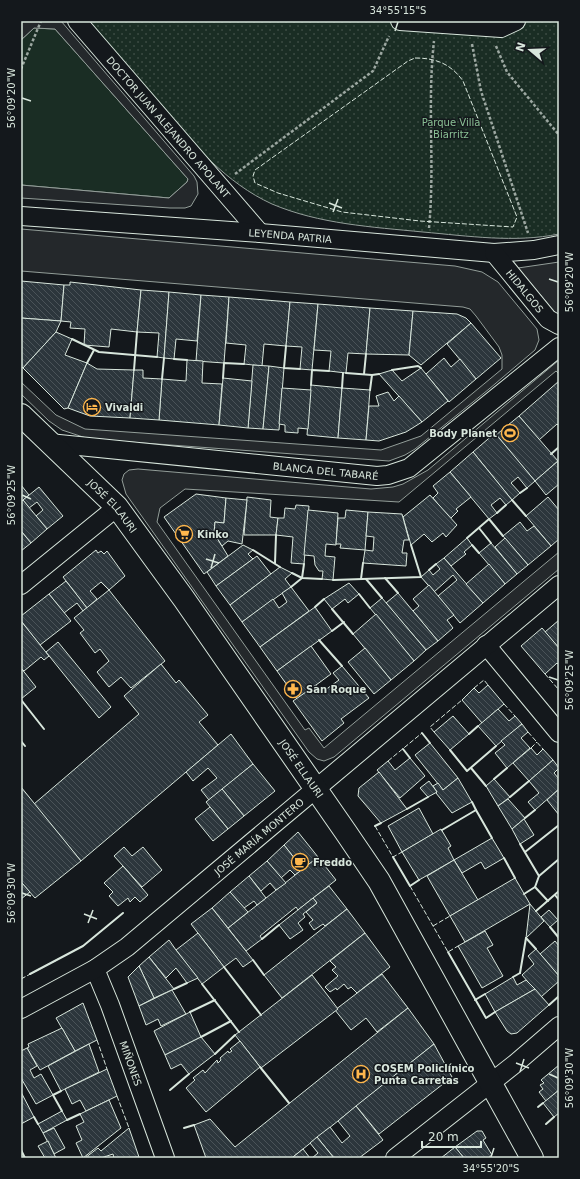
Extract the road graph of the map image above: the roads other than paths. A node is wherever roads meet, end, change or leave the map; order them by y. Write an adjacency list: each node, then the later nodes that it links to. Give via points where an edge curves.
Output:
1 (76, 21): 5 (street, DOCTOR JUAN ALEJANDRO APOLANT)
2 (516, 21): 3 (street, via 501,28 436,23)
3 (394, 28)
4 (21, 216): 5 (street, LEYENDA PATRIA)
5 (260, 233): 7 (street, LEYENDA PATRIA)
6 (559, 246): 7 (street, LEYENDA PATRIA)
7 (494, 253): 8 (street, HIDALGOS, via 548,319)
8 (559, 325)
9 (559, 346): 11 (street, BLANCA DEL TABARÉ, via 409,468 388,475 377,476)
10 (21, 415): 11 (street, JOSÉ ELLAURI)
11 (49, 443): 12 (street, JOSÉ ELLAURI)
12 (117, 508): 13 (street); 17 (street, JOSÉ ELLAURI, via 184,599)
13 (21, 585)
14 (559, 585): 15 (street, JOSÉ MARÍA MONTERO)
15 (486, 645): 16 (street); 17 (street, JOSÉ MARÍA MONTERO)
16 (559, 733)
17 (315, 788): 18 (street, JOSÉ MARÍA MONTERO, via 127,947); 21 (street, JOSÉ ELLAURI, via 379,881)
18 (95, 970): 19 (street, JOSÉ MARÍA MONTERO); 22 (street, MIÑONES)
19 (21, 1009)
20 (559, 1026): 21 (street)
21 (490, 1082): 23 (street); 24 (street, JOSÉ ELLAURI)
22 (165, 1158)
23 (395, 1158)
24 (532, 1158)

